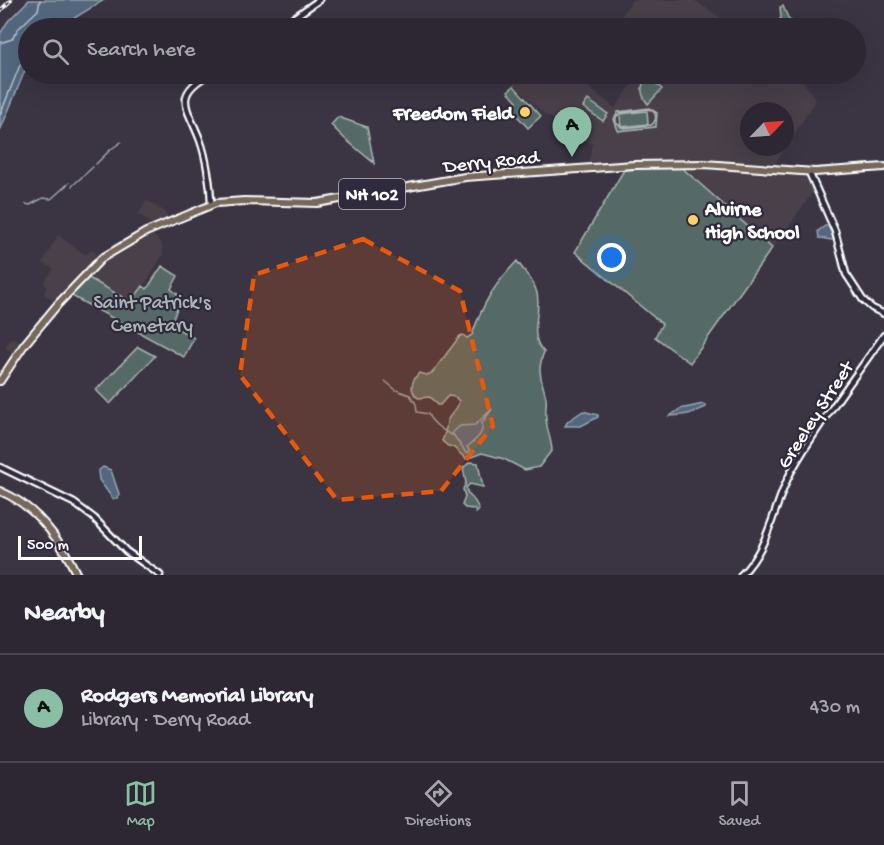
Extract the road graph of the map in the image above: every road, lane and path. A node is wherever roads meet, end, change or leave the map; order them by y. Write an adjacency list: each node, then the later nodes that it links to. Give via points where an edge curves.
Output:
1 (319, 0): 2 (street)
2 (293, 18)
3 (195, 84): 6 (street, via 186,99 187,112 202,146)
4 (884, 166): 5 (main road, Derry Road / NH 102)
5 (812, 174): 6 (main road, Derry Road / NH 102, via 712,164 634,165 465,177 327,202 244,201); 7 (street, via 835,231 846,274 863,300)
6 (211, 205): 9 (main road, NH 102, via 141,235 102,258 24,345)
7 (884, 314)
8 (884, 335): 14 (street, Greeley Street, via 808,443 788,479 762,546)
9 (0, 381)
10 (0, 467): 13 (street, via 74,503 126,551)
11 (0, 491): 12 (main road, via 15,498 50,528)
12 (77, 575)
13 (160, 575)
14 (741, 575)

